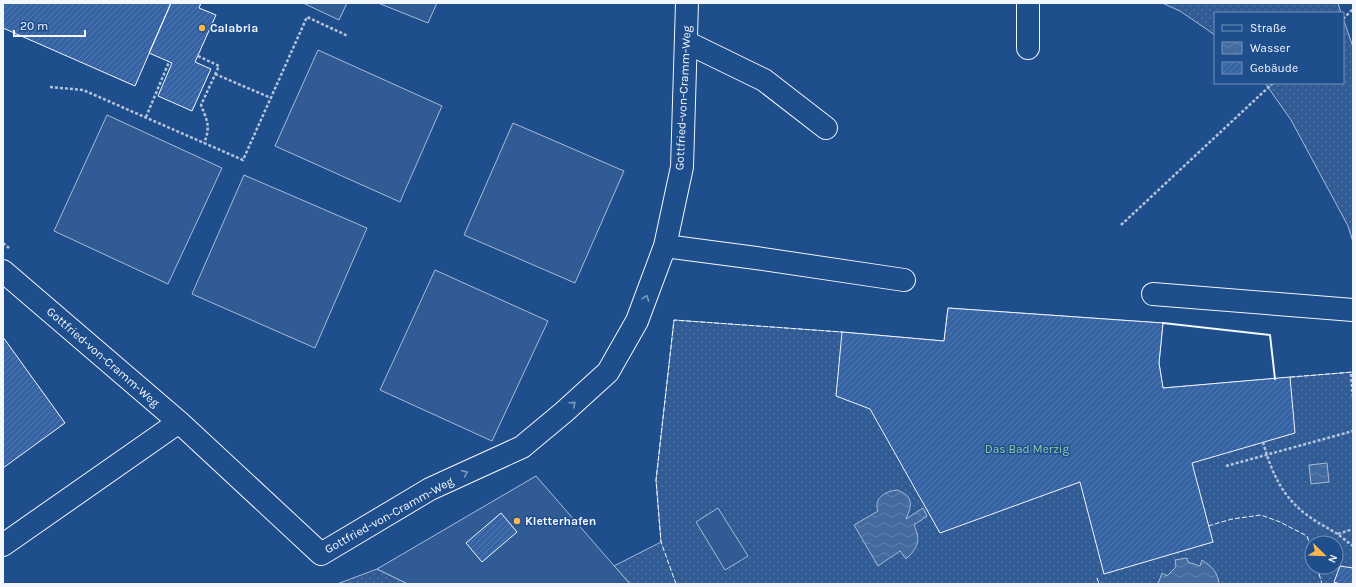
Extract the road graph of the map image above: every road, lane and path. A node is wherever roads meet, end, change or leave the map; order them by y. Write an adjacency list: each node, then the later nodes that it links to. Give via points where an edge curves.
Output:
1 (687, 3): 6 (street, Gottfried-von-Cramm-Weg)
2 (1028, 3): 7 (street)
3 (1353, 9): 4 (path)
4 (1344, 18)
5 (348, 36): 13 (path, via 307,17)
6 (686, 42): 15 (street, via 764,80); 19 (street, Gottfried-von-Cramm-Weg, via 682,167)
7 (1028, 48)
8 (198, 56): 10 (path, via 219,66)
9 (169, 62): 14 (path)
10 (215, 74): 13 (path); 16 (path, via 201,105 208,120 208,134)
11 (1272, 84): 17 (path)
12 (50, 87): 14 (path, via 83,90)
13 (271, 98): 16 (path, via 242,160)
14 (146, 117): 16 (path)
15 (826, 128)
16 (204, 143)
17 (1121, 224)
18 (3, 243): 20 (path)
19 (665, 246): 22 (street); 27 (street, Gottfried-von-Cramm-Weg, one-way to 19, via 321,554 430,489 522,447 564,412 608,372 637,321)
20 (15, 253)
21 (3, 271): 27 (street, Gottfried-von-Cramm-Weg)
22 (904, 280)
23 (1153, 294): 24 (street)
24 (1353, 310)
25 (1351, 374): 26 (path)
26 (1353, 397)
27 (179, 422): 34 (street)
28 (1353, 431): 30 (path)
29 (1263, 442): 30 (path)
30 (1267, 455): 31 (path); 33 (path, via 1281,488 1294,504)
31 (1226, 466)
32 (1353, 530): 33 (path)
33 (1337, 534): 35 (path)
34 (3, 546)
35 (1353, 546)

